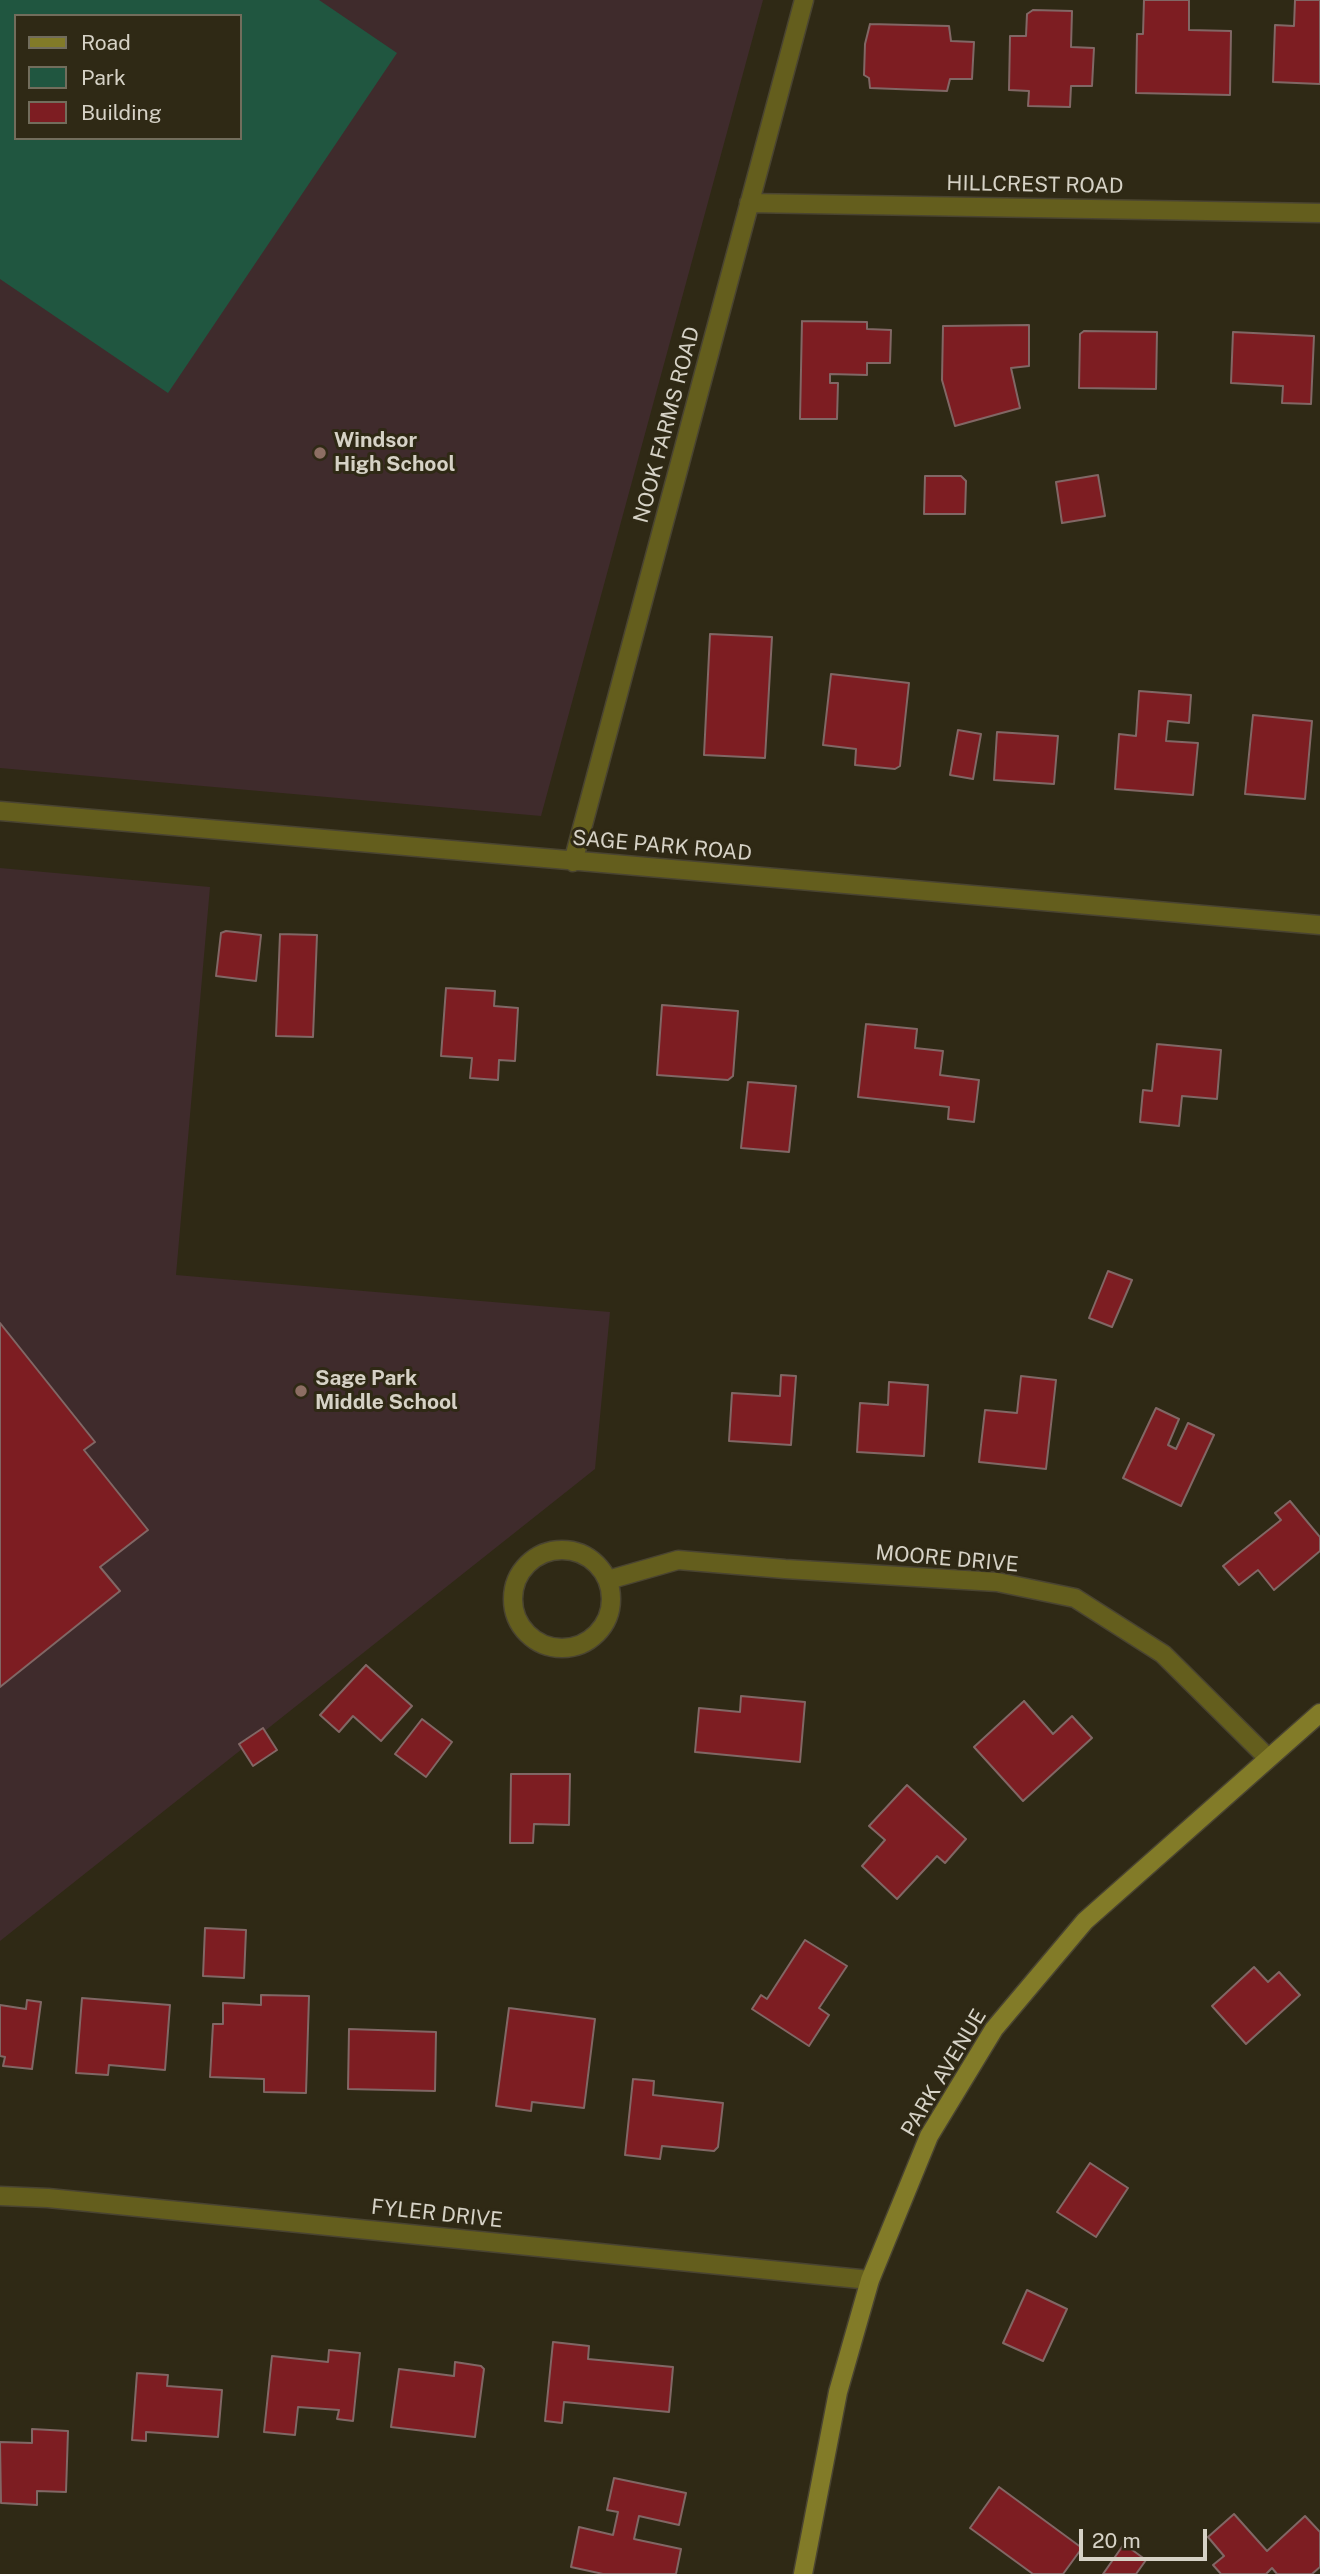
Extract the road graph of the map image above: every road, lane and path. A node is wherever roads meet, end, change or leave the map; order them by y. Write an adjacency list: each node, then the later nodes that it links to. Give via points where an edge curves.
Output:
1 (804, 0): 2 (street, NOOK FARMS ROAD)
2 (749, 203): 3 (street, HILLCREST ROAD); 5 (street, NOOK FARMS ROAD)
3 (1320, 213)
4 (0, 811): 5 (street, SAGE PARK ROAD)
5 (573, 862): 6 (street, SAGE PARK ROAD)
6 (1320, 925)
7 (608, 1580): 7 (street, via 588,1556 573,1550 542,1553 528,1562 513,1589 517,1622 541,1644 574,1647 589,1640 609,1613); 9 (street, MOORE DRIVE, via 678,1560 996,1582 1075,1598 1163,1654)
8 (1320, 1713): 9 (main road, PARK AVENUE)
9 (1268, 1758): 11 (main road, PARK AVENUE, via 1085,1921 994,2029 929,2136)
10 (0, 2196): 11 (street, FYLER DRIVE)
11 (870, 2280): 12 (main road, PARK AVENUE, via 838,2392)
12 (803, 2574)

